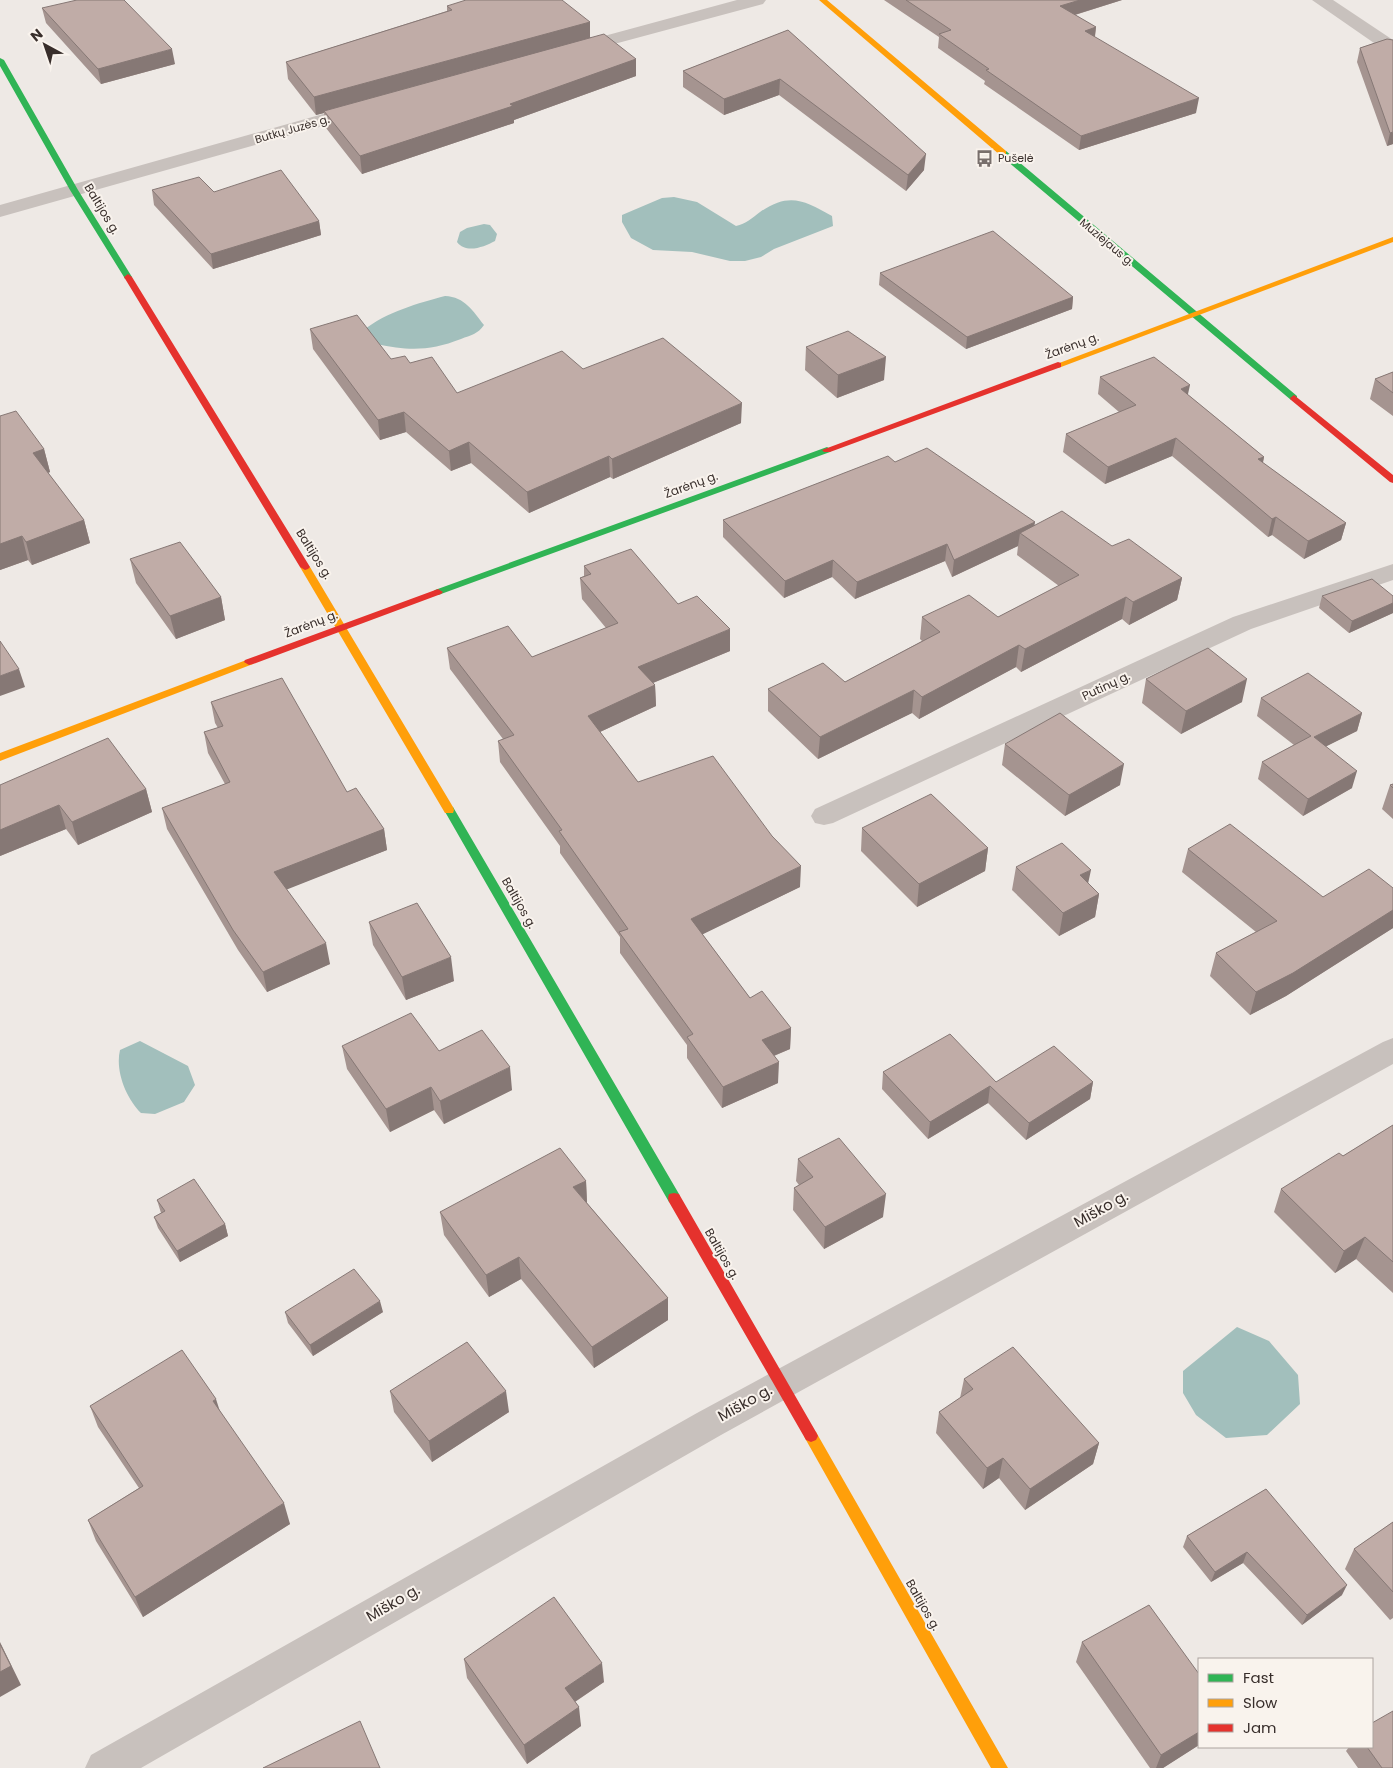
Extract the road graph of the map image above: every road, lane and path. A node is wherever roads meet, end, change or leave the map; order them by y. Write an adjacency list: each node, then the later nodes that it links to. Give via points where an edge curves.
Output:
1 (757, 0): 5 (street)
2 (823, 0): 11 (street, Muziejaus g.)
3 (1321, 0): 4 (street)
4 (1393, 48)
5 (559, 54)
6 (0, 60): 8 (street, Baltijos g.)
7 (379, 104): 8 (street, Butkų Juzės g.)
8 (74, 190): 9 (street, Butkų Juzės g.); 14 (street, Baltijos g.)
9 (0, 211)
10 (1393, 239): 11 (street, Žarėnų g.)
11 (1194, 316): 12 (street, Muziejaus g.); 14 (street, Žarėnų g.)
12 (1393, 480)
13 (1393, 572): 16 (street, Putinų g., via 1242,623)
14 (342, 627): 15 (street, Žarėnų g.); 18 (street, Baltijos g.)
15 (0, 758)
16 (824, 816)
17 (1393, 1050): 18 (street, Miško g.)
18 (781, 1384): 19 (street, Miško g.); 20 (street, Baltijos g.)
19 (104, 1768)
20 (1000, 1768)

